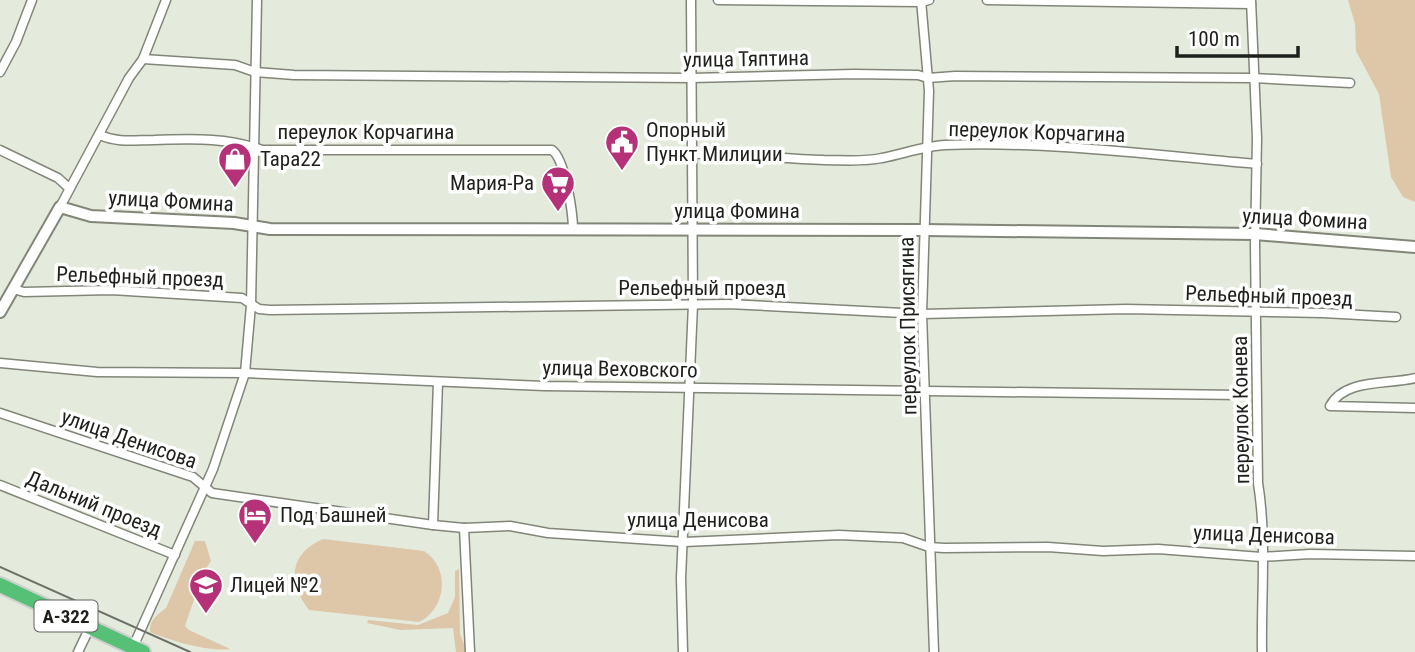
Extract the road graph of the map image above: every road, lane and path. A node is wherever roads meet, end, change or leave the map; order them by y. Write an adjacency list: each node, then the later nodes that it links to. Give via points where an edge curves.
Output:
1 (32, 0): 10 (street)
2 (166, 0): 9 (street)
3 (257, 0): 11 (street)
4 (691, 0): 12 (street)
5 (718, 0): 7 (street)
6 (987, 0): 8 (street)
7 (924, 1): 13 (street, переулок Присягина)
8 (1251, 2): 14 (street, переулок Конева)
9 (143, 59): 11 (street, улица Тяптина, via 235,65); 16 (street)
10 (0, 72)
11 (255, 72): 12 (street, улица Тяптина, via 419,78); 17 (street)
12 (691, 78): 13 (street, улица Тяптина, via 854,74); 20 (street)
13 (928, 78): 14 (street, улица Тяптина); 18 (street, переулок Присягина)
14 (1253, 78): 15 (street, улица Тяптина); 21 (street, переулок Конева)
15 (1350, 83)
16 (100, 135): 17 (street, переулок Корчагина, via 126,142 223,140); 22 (street)
17 (253, 147): 24 (street); 25 (street, переулок Корчагина, via 552,149 568,190)
18 (927, 149): 20 (street, переулок Корчагина, via 849,160); 21 (street, переулок Корчагина, via 1010,146); 27 (street, переулок Присягина)
19 (0, 150): 22 (street)
20 (692, 154): 26 (street)
21 (1256, 164): 28 (street, переулок Конева)
22 (69, 188): 23 (street)
23 (60, 207): 24 (street, улица Фомина, via 91,216); 30 (street)
24 (253, 226): 25 (street, улица Фомина); 32 (street)
25 (573, 230): 26 (street, улица Фомина)
26 (694, 230): 27 (street, улица Фомина); 31 (street)
27 (924, 230): 28 (street, улица Фомина); 35 (street, переулок Присягина)
28 (1255, 234): 29 (street, улица Фомина); 33 (street, переулок Конева)
29 (1415, 247)
30 (13, 289): 32 (street, Рельефный проезд, via 242,298); 34 (street)
31 (693, 303): 32 (street, Рельефный проезд, via 270,310); 35 (street, Рельефный проезд); 41 (street)
32 (251, 305): 38 (street)
33 (1256, 311): 35 (street, Рельефный проезд); 36 (street, Рельефный проезд); 53 (street, переулок Конева)
34 (0, 312)
35 (922, 314): 42 (street, переулок Присягина)
36 (1395, 317)
37 (0, 363): 38 (street, улица Веховского, via 97,372)
38 (245, 373): 40 (street, улица Веховского); 47 (street)
39 (1415, 378): 44 (street, via 1354,387 1335,396 1330,406)
40 (438, 382): 41 (street, улица Веховского); 48 (street)
41 (691, 388): 42 (street, улица Веховского); 50 (street)
42 (925, 390): 43 (street, улица Веховского); 51 (street, переулок Присягина)
43 (1240, 395)
44 (1415, 408)
45 (0, 412): 47 (street, улица Денисова, via 193,477)
46 (0, 485): 52 (street, Дальний проезд)
47 (206, 486): 48 (street, улица Денисова, via 212,493); 52 (street)
48 (433, 525): 49 (street, улица Денисова)
49 (464, 528): 50 (street, улица Денисова, via 510,526); 58 (street)
50 (684, 542): 51 (street, улица Денисова, via 839,535 903,538); 60 (street)
51 (929, 547): 53 (street, улица Денисова, via 1158,549); 61 (street, переулок Присягина)
52 (175, 555): 57 (street)
53 (1261, 556): 54 (street, улица Денисова); 62 (street, переулок Конева)
54 (1415, 556)
55 (0, 585): 56 (highway, А-322)
56 (90, 627): 57 (highway, А-322); 59 (street)
57 (138, 650)
58 (470, 651)
59 (78, 652)
60 (684, 652)
61 (934, 652)
62 (1262, 652)

